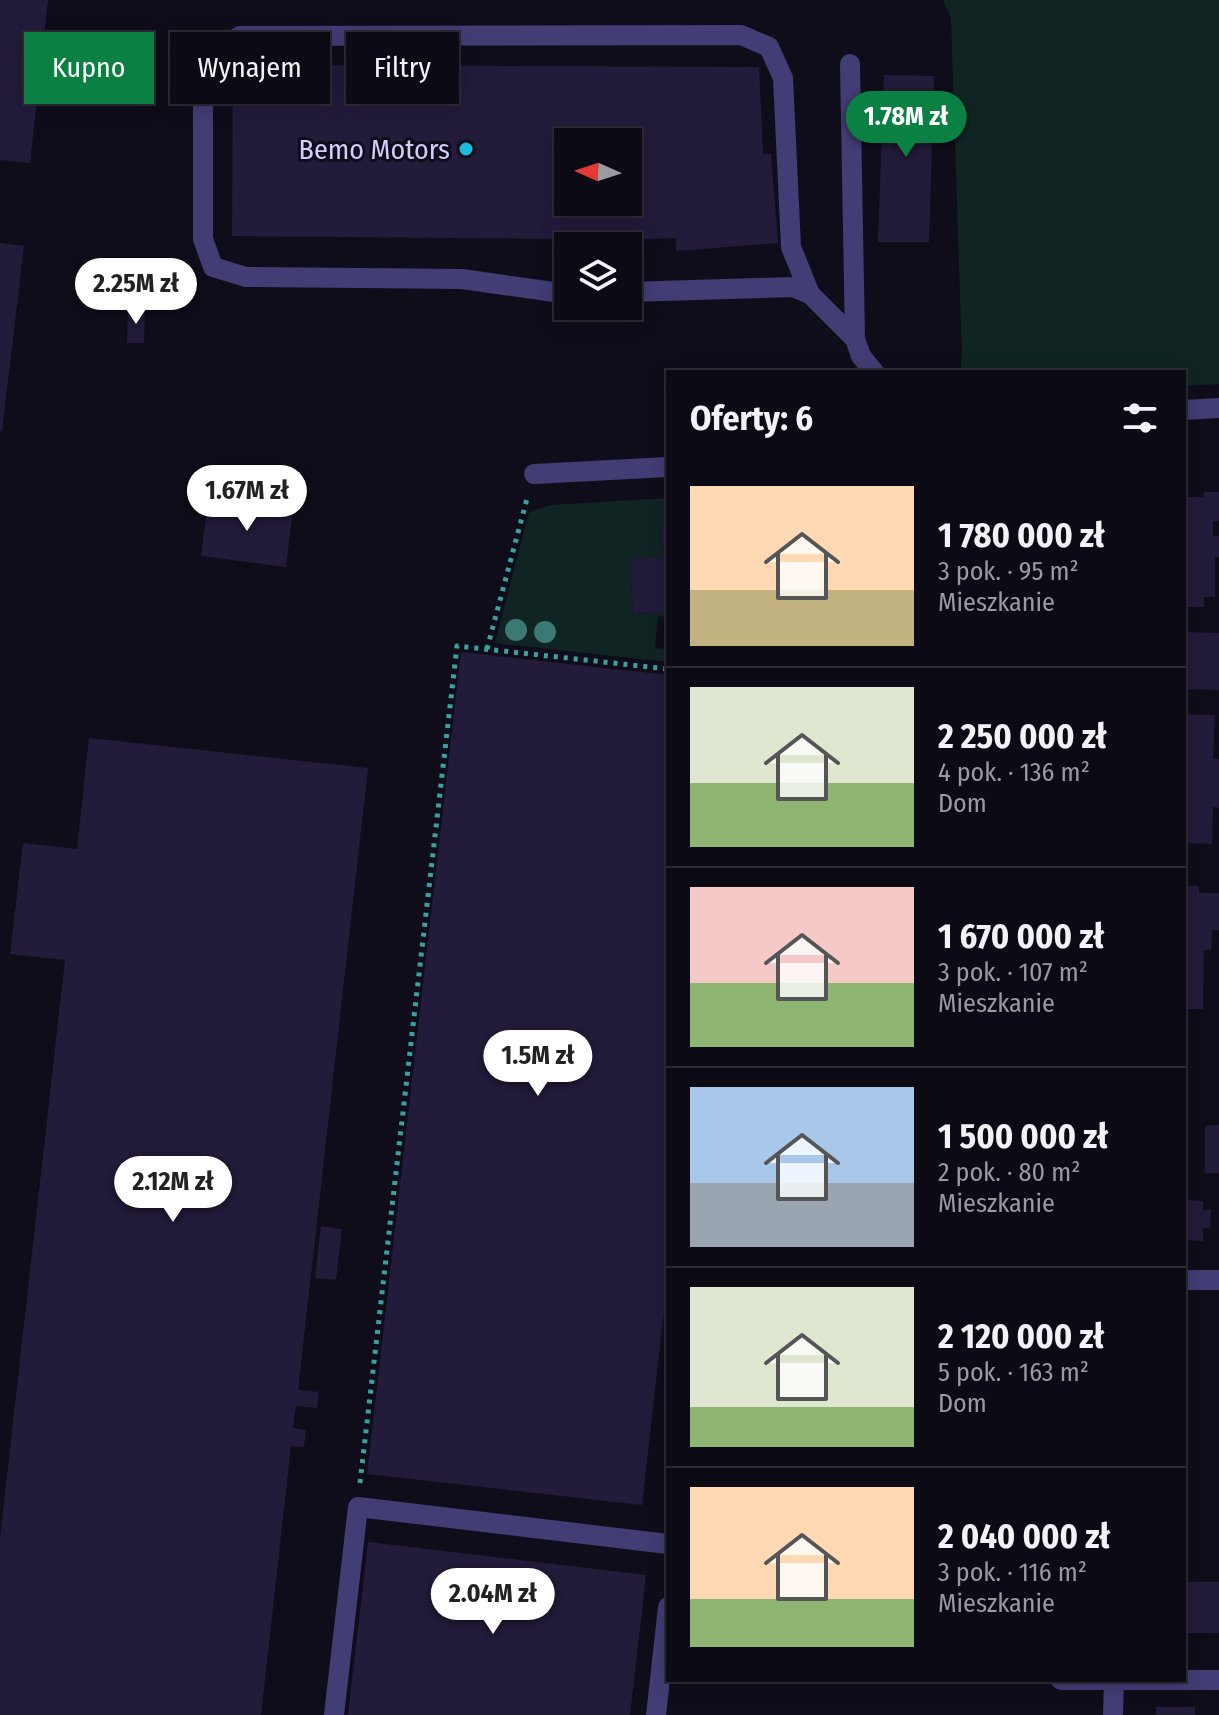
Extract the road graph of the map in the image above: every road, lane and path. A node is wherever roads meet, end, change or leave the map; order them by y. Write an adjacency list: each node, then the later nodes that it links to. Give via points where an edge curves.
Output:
1 (850, 64): 5 (street)
2 (554, 292): 4 (street, via 462,279 246,277 213,267 203,239 203,81 218,49 240,36 741,35 769,47 783,78 791,247)
3 (642, 292): 4 (street, via 793,287)
4 (810, 294): 5 (street)
5 (855, 339): 6 (street)
6 (872, 370)
7 (1219, 408): 8 (street)
8 (1186, 410)
9 (666, 467): 10 (street)
10 (534, 474): 11 (path)
11 (487, 649): 12 (path); 15 (path, via 457,646)
12 (666, 669)
13 (1186, 1280): 14 (street)
14 (1219, 1280)
15 (358, 1507): 16 (street); 21 (street)
16 (666, 1544)
17 (666, 1625): 22 (street)
18 (1186, 1680): 19 (street)
19 (1219, 1680)
20 (1114, 1682): 23 (street)
21 (334, 1715)
22 (656, 1715)
23 (1113, 1715)

